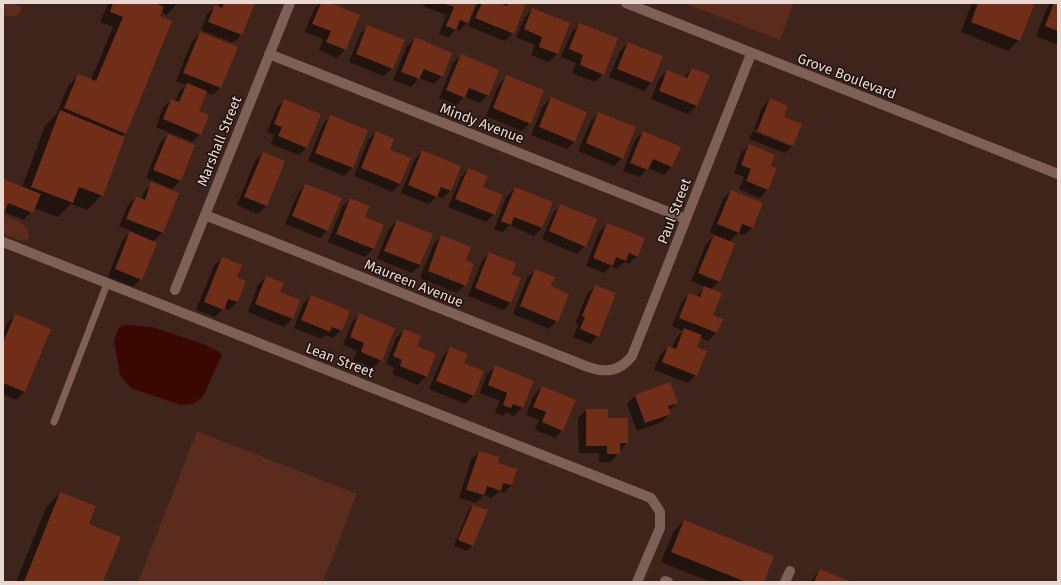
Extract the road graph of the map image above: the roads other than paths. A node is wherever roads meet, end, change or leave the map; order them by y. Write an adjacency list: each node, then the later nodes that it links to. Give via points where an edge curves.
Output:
1 (290, 3): 3 (street, Marshall Street)
2 (626, 3): 4 (street, Grove Boulevard)
3 (269, 54): 6 (street, Marshall Street); 7 (street, Mindy Avenue)
4 (751, 54): 5 (street, Grove Boulevard); 7 (street, Paul Street)
5 (1058, 174)
6 (205, 215): 10 (street, Marshall Street); 11 (street, Maureen Avenue, via 588,367 600,371)
7 (686, 219): 11 (street, Paul Street, via 632,356 625,365)
8 (3, 242): 9 (street, Lean Street)
9 (107, 284): 12 (lane); 14 (street, Lean Street, via 651,498 660,512 660,528)
10 (175, 290)
11 (614, 370)
12 (54, 422)
13 (790, 571): 15 (street)
14 (637, 582)
15 (785, 582)

